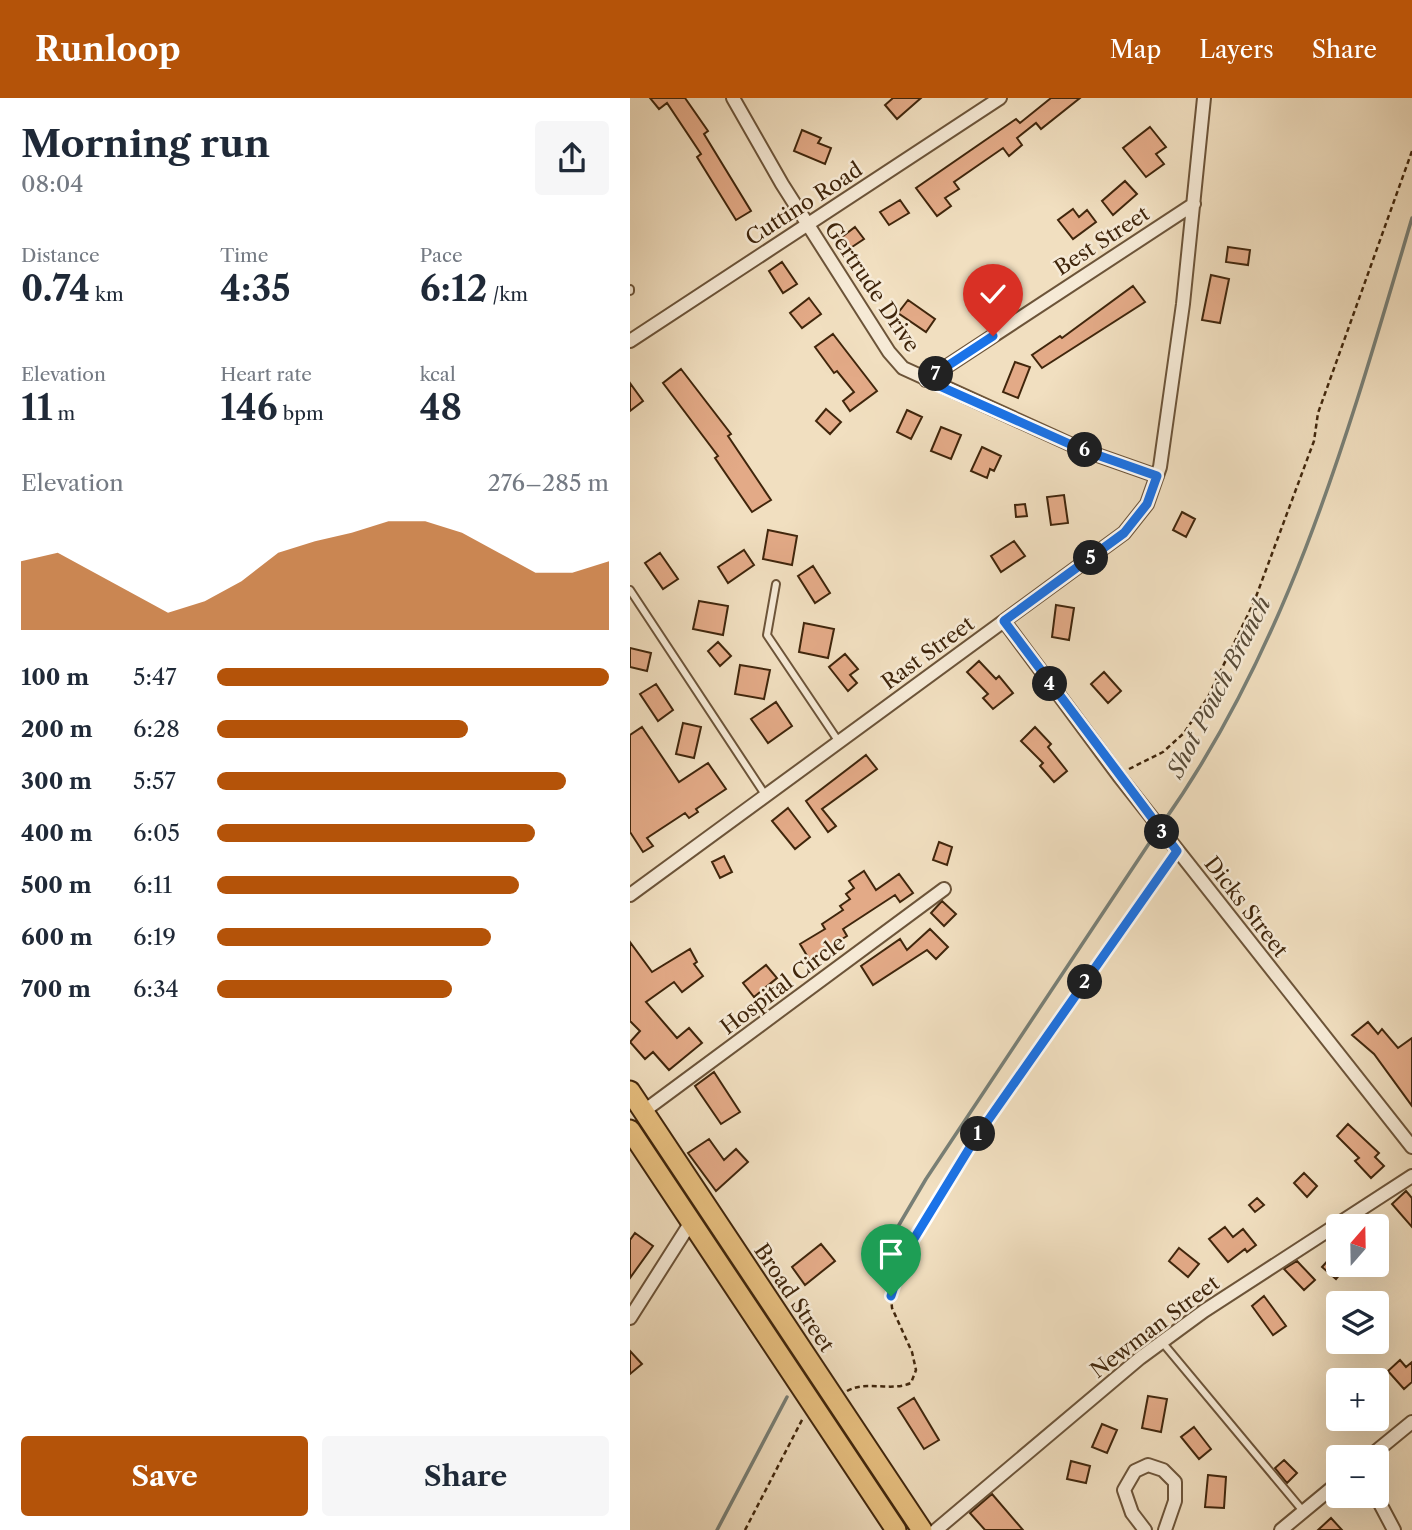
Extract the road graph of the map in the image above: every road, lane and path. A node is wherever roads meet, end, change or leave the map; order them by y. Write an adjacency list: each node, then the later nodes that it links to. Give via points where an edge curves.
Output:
1 (733, 98): 6 (street, Gertrude Drive)
2 (1000, 98): 6 (street, Cuttino Road)
3 (1203, 98): 5 (street, Rast Street)
4 (1412, 151): 14 (path, via 1254,602 1208,697 1184,733 1163,752)
5 (1194, 204): 8 (street, Best Street); 9 (street, Rast Street)
6 (807, 225): 7 (street, Cuttino Road); 8 (street, Gertrude Drive, via 888,352 903,368)
7 (630, 341)
8 (926, 380): 9 (street, Gertrude Drive, via 1083,450)
9 (1157, 476): 12 (street, Rast Street, via 1147,504 1124,533)
10 (776, 584): 13 (lane, via 767,635)
11 (630, 590): 15 (lane)
12 (1004, 621): 13 (street, Rast Street); 16 (street, Dicks Street)
13 (839, 742): 15 (street, Rast Street)
14 (1128, 769)
15 (766, 796): 18 (street, Rast Street)
16 (1174, 846): 22 (street, Dicks Street); 27 (path, via 975,1139 904,1255 891,1296 912,1352 916,1370 911,1383 898,1389 856,1386)
17 (943, 889): 20 (street, Hospital Circle)
18 (630, 895)
19 (630, 1091): 20 (main road, Broad Street)
20 (644, 1111): 36 (main road, Broad Street)
21 (632, 1138): 24 (main road, Broad Street)
22 (1412, 1147)
23 (1412, 1176): 26 (street, Newman Street)
24 (691, 1223): 25 (street); 35 (main road, Broad Street)
25 (630, 1318)
26 (1162, 1342): 33 (lane); 37 (street, Newman Street)
27 (840, 1395)
28 (807, 1415): 34 (path)
29 (1412, 1422): 30 (street)
30 (1384, 1445)
31 (1326, 1492): 33 (street)
32 (1382, 1508): 41 (street)
33 (1303, 1511): 40 (street)
34 (745, 1530)
35 (896, 1530)
36 (922, 1530)
37 (936, 1530)
38 (1145, 1530): 39 (street, via 1132,1513 1124,1490 1135,1471 1148,1465 1163,1470 1175,1482 1175,1501)
39 (1165, 1530)
40 (1281, 1530)
41 (1394, 1530)

